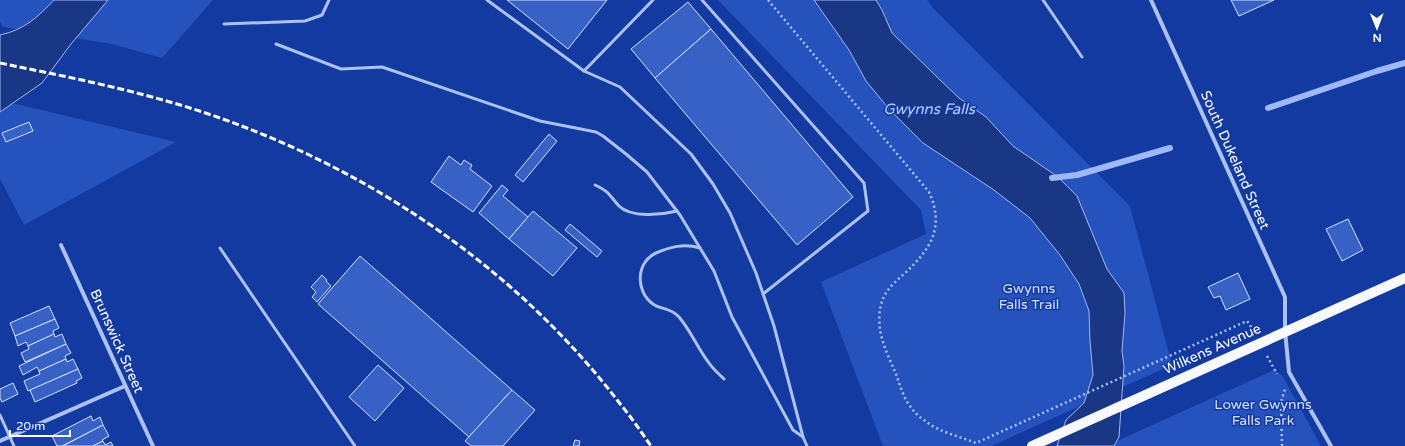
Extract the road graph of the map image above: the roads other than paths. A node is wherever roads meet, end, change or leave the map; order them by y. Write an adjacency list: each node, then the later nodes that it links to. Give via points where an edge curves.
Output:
1 (329, 0): 7 (lane, via 322,15 305,21)
2 (487, 0): 10 (lane)
3 (652, 0): 10 (lane)
4 (702, 0): 17 (lane, via 864,183 868,211)
5 (1043, 0): 9 (lane)
6 (1151, 0): 18 (street, South Dukeland Street, via 1285,297)
7 (224, 24)
8 (276, 44): 12 (lane, via 341,69 382,67 540,121 596,132 647,172)
9 (1082, 57)
10 (584, 71): 17 (lane, via 620,87 692,154 730,213)
11 (595, 185): 12 (lane, via 609,193 627,212 634,214)
12 (677, 211): 15 (lane)
13 (61, 245): 20 (street, Brunswick Street)
14 (220, 248): 27 (lane)
15 (700, 248): 19 (lane, via 691,245 676,246 649,256 640,270 641,288 654,305 679,316 709,364); 23 (lane, via 714,271 732,317 793,430)
16 (1405, 278): 18 (main road, Wilkens Avenue)
17 (763, 294): 23 (lane)
18 (1286, 331): 29 (main road, Wilkens Avenue); 30 (street, South Dukeland Street, via 1289,372)
19 (724, 378)
20 (125, 386): 22 (street); 26 (street, Brunswick Street)
21 (0, 415): 22 (lane)
22 (10, 437): 24 (street); 25 (lane)
23 (803, 437): 28 (lane)
24 (0, 441)
25 (14, 446)
26 (152, 446)
27 (355, 446)
28 (807, 446)
29 (1032, 446)
30 (1331, 446)

